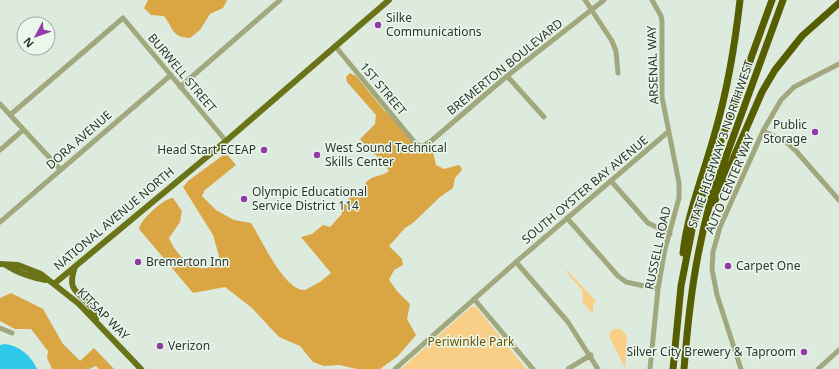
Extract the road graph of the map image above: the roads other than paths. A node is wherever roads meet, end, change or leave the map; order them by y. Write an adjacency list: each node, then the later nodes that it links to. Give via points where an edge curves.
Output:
1 (280, 0): 16 (street)
2 (389, 0): 11 (main road, NATIONAL AVENUE NORTH)
3 (585, 0): 10 (street)
4 (604, 0): 10 (street, BREMERTON BOULEVARD)
5 (652, 0): 22 (street, ARSENAL WAY, via 658,8 662,22 662,97)
6 (740, 0): 37 (highway, via 726,91 688,224)
7 (772, 0): 37 (highway, STATE HIGHWAY 3 NORTHWEST, via 700,204)
8 (782, 0): 33 (highway, STATE HIGHWAY 3 NORTHWEST, via 712,196)
9 (838, 4): 33 (highway, via 802,36 779,63 768,81 720,187)
10 (592, 9): 13 (street, via 614,46); 15 (street, BREMERTON BOULEVARD)
11 (335, 46): 23 (main road, NATIONAL AVENUE NORTH); 24 (street, 1ST STREET)
12 (839, 64): 21 (street, AUTO CENTER WAY, via 794,87 781,100)
13 (618, 73)
14 (171, 75): 16 (street, BURWELL STREET); 18 (street, BURWELL STREET, via 123,18); 26 (street, DORA AVENUE)
15 (507, 76): 19 (street); 24 (street, BREMERTON BOULEVARD, via 430,142 422,146)
16 (180, 87): 23 (street, BURWELL STREET)
17 (0, 104): 18 (street)
18 (10, 115): 20 (street)
19 (544, 117)
20 (23, 130): 25 (street); 26 (street)
21 (763, 131): 28 (street, via 786,142 796,151); 53 (street, AUTO CENTER WAY, via 728,208 713,252 712,269 717,295)
22 (668, 132): 27 (street, SOUTH OYSTER BAY AVENUE); 31 (street, RUSSELL ROAD, via 679,183 679,198)
23 (226, 141): 35 (main road, NATIONAL AVENUE NORTH)
24 (417, 145)
25 (0, 150)
26 (60, 169): 30 (street, DORA AVENUE)
27 (611, 181): 29 (street, SOUTH OYSTER BAY AVENUE); 31 (street, via 648,223)
28 (839, 200)
29 (567, 218): 32 (street, SOUTH OYSTER BAY AVENUE); 38 (street, via 618,276 626,282)
30 (0, 222)
31 (670, 234): 38 (street, RUSSELL ROAD)
32 (516, 262): 39 (street, SOUTH OYSTER BAY AVENUE); 44 (street, via 568,322)
33 (695, 263): 52 (highway, STATE HIGHWAY 3 NORTHWEST)
34 (3, 264): 36 (main road, KITSAP WAY, via 28,268)
35 (76, 266): 36 (main road, NATIONAL AVENUE NORTH); 40 (main road, via 72,284 76,294 91,307)
36 (54, 284): 40 (main road, KITSAP WAY)
37 (681, 286): 51 (highway, STATE HIGHWAY 3 NORTHWEST)
38 (658, 289): 50 (street, RUSSELL ROAD)
39 (474, 299): 46 (street, SOUTH OYSTER BAY AVENUE); 47 (street)
40 (99, 324): 45 (main road, KITSAP WAY)
41 (0, 328): 42 (street)
42 (12, 333)
43 (839, 350): 54 (street)
44 (591, 355): 48 (street); 49 (street)
45 (141, 369)
46 (395, 369)
47 (533, 369)
48 (568, 369)
49 (598, 369)
50 (650, 369)
51 (673, 369)
52 (684, 369)
53 (741, 369)
54 (818, 369)

